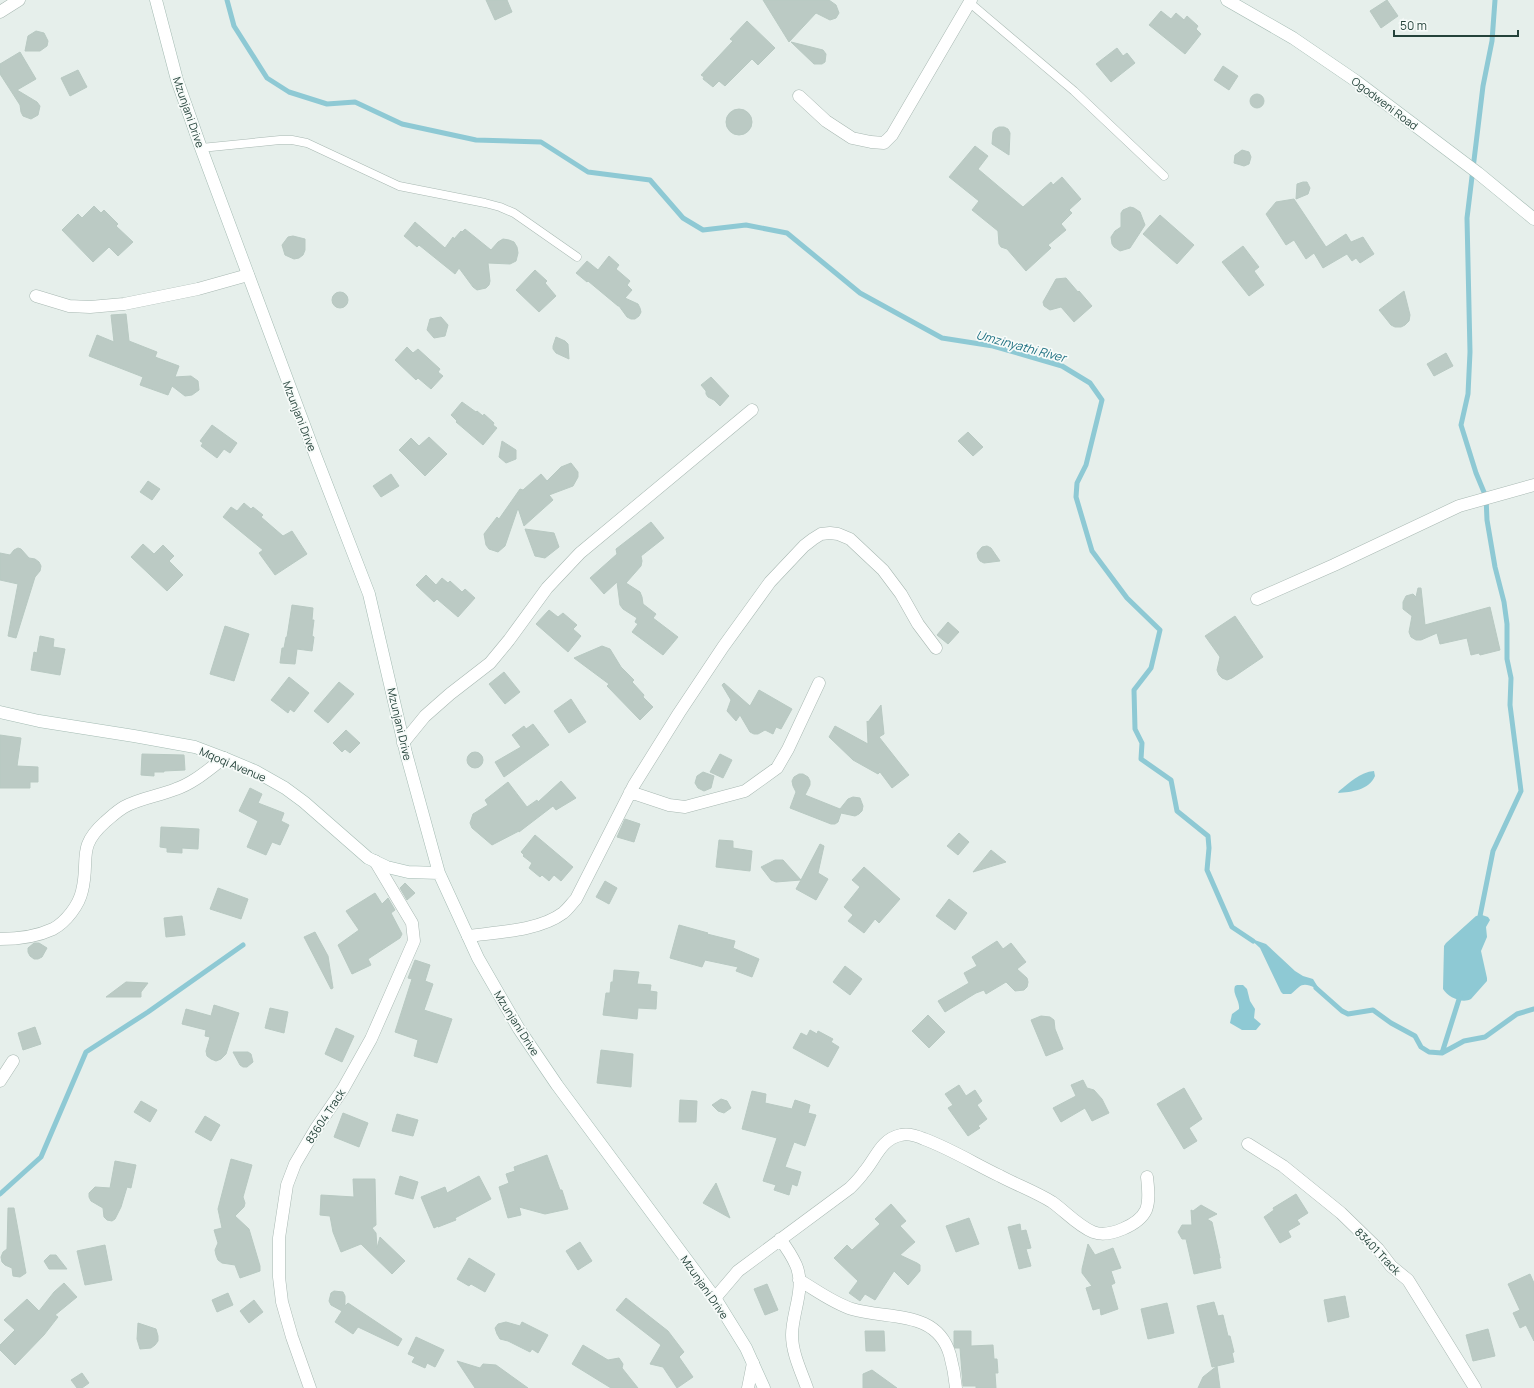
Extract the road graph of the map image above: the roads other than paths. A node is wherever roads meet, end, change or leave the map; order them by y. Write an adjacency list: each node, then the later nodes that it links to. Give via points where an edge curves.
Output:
1 (19, 0): 5 (street)
2 (156, 0): 7 (street, Mzunjani Drive, via 177,80)
3 (1227, 0): 9 (street, Ogodweni Road, via 1293,38 1356,81 1478,173)
4 (970, 1): 6 (street, via 892,135 884,143 852,138 826,121); 8 (lane, via 1074,91)
5 (0, 12)
6 (798, 96)
7 (200, 148): 10 (lane, via 280,140 307,143 399,186 500,207 514,213); 11 (street, Mzunjani Drive)
8 (1164, 176)
9 (1534, 219)
10 (577, 257)
11 (248, 274): 12 (street, via 198,289 124,304 69,306); 19 (street, Mzunjani Drive, via 369,594)
12 (36, 296)
13 (752, 410): 19 (street, via 580,553 547,588 490,663 425,716)
14 (1534, 485): 15 (street, via 1459,506)
15 (1257, 599)
16 (936, 648): 21 (street, via 883,570 850,539 838,534 821,534 804,546 770,582 679,713)
17 (819, 683): 21 (street, via 777,768 745,791 685,807 669,805)
18 (0, 712): 20 (street, Mqoqi Avenue, via 195,747)
19 (403, 743): 23 (street, Mzunjani Drive)
20 (224, 758): 22 (street, Mqoqi Avenue, via 255,771 285,788 368,858); 25 (street, via 195,780 124,807 105,822 86,847 79,902 66,919 54,929 34,935)
21 (630, 792): 24 (street, via 576,899 564,912 548,921 531,926)
22 (375, 861): 23 (street, Mqoqi Avenue, via 408,872); 34 (street, 83604 Track, via 412,922 414,941 371,1039 343,1089 295,1164 288,1185 279,1238 282,1302)
23 (439, 873): 24 (street, Mzunjani Drive)
24 (468, 936): 32 (street, Mzunjani Drive, via 519,1029 553,1079)
25 (0, 939)
26 (14, 1061): 27 (street)
27 (0, 1082)
28 (1248, 1144): 39 (street, 83401 Track, via 1283,1166 1341,1213 1378,1249 1390,1266 1408,1280)
29 (1148, 1177): 30 (street, via 1148,1200 1140,1218 1112,1233 1094,1232 1051,1202 939,1146 913,1135 902,1134 890,1138 883,1144 864,1173 850,1188)
30 (780, 1239): 31 (street, via 796,1265); 32 (street, via 738,1271)
31 (799, 1280): 37 (street, via 792,1334 793,1348); 38 (street, via 852,1309 919,1320 930,1326 942,1338 950,1353)
32 (715, 1298): 33 (street, Mzunjani Drive)
33 (753, 1363): 35 (street); 36 (street, Mzunjani Drive)
34 (310, 1388)
35 (748, 1388)
36 (764, 1388)
37 (807, 1388)
38 (956, 1388)
39 (1475, 1388)

